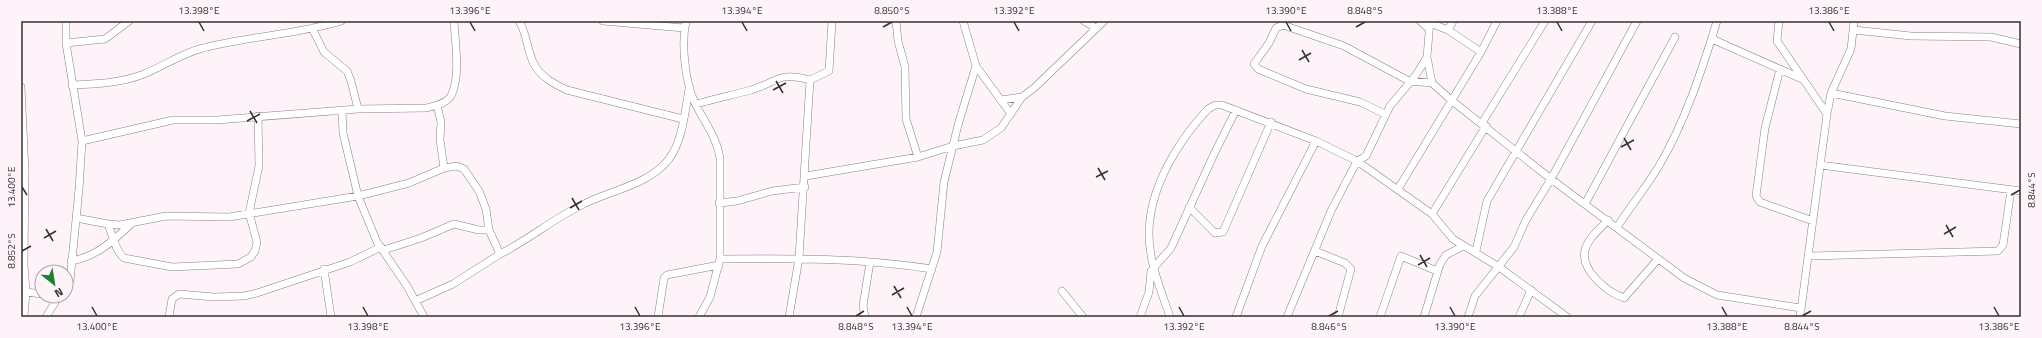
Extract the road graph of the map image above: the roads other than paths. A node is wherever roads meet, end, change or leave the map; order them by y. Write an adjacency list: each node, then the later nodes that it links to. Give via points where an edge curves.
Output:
1 (66, 21): 29 (street)
2 (129, 21): 29 (street, via 105,39)
3 (341, 21): 23 (street)
4 (454, 21): 47 (street, via 455,83 450,96)
5 (519, 21): 56 (street, via 524,29 533,62 544,76 555,84 566,90)
6 (603, 21): 21 (street)
7 (832, 21): 35 (street, via 829,71)
8 (896, 21): 64 (street, via 905,67 906,119)
9 (963, 21): 33 (street)
10 (1084, 21): 24 (street)
11 (1104, 21): 24 (street)
12 (1420, 21): 22 (street)
13 (1453, 21): 25 (street)
14 (1498, 21): 31 (street)
15 (1545, 21): 59 (street)
16 (1592, 21): 63 (street)
17 (1637, 21): 70 (street)
18 (1717, 21): 28 (street)
19 (1779, 21): 36 (street, via 1777,41)
20 (1854, 21): 26 (street)
21 (685, 24): 41 (street)
22 (1429, 24): 25 (street); 32 (street)
23 (312, 28): 39 (street, via 193,50 144,74 119,82); 48 (street, via 324,52 347,71)
24 (1096, 28): 43 (street)
25 (1448, 30): 31 (street)
26 (1854, 30): 30 (street, via 1911,36 1991,37); 42 (street, via 1850,49)
27 (1675, 37): 77 (street)
28 (1712, 39): 34 (street); 87 (street, via 1686,110 1659,166)
29 (66, 43): 39 (street)
30 (2021, 44)
31 (1481, 52): 45 (street)
32 (1427, 57): 37 (street); 38 (street)
33 (976, 66): 44 (street); 62 (street)
34 (1780, 69): 36 (street); 84 (street, via 1765,128 1756,196 1760,202)
35 (810, 80): 46 (street, via 798,76 778,77 752,89); 69 (street)
36 (1802, 80): 54 (street)
37 (1409, 81): 38 (street); 53 (street); 53 (street, via 1344,46 1283,25 1276,28 1254,64 1258,69 1306,89 1360,102)
38 (1432, 83): 45 (street)
39 (72, 85): 60 (street)
40 (21, 87): 51 (street)
41 (689, 89): 46 (street); 56 (street)
42 (1831, 93): 54 (street); 58 (street, via 1945,116)
43 (1022, 97): 44 (street); 52 (street)
44 (1001, 100): 52 (street)
45 (1451, 100): 59 (street); 72 (street)
46 (696, 104): 76 (street, via 718,145)
47 (437, 105): 48 (street, via 426,108); 67 (street, via 441,122 440,140)
48 (358, 109): 49 (street)
49 (342, 110): 55 (street); 75 (street, via 343,133)
50 (1236, 110): 57 (street); 78 (street); 103 (street, via 1222,105 1208,109 1172,157 1151,216 1149,234)
51 (22, 114): 68 (street)
52 (1011, 114): 62 (street, via 993,135 983,140)
53 (1385, 114): 65 (street, via 1366,156)
54 (1827, 114): 66 (street)
55 (258, 116): 60 (street, via 162,121); 79 (street, via 259,166)
56 (683, 119): 94 (street, via 676,147 656,171 638,182 584,203)
57 (1271, 122): 61 (street); 78 (street, via 1223,232 1216,233)
58 (2021, 124)
59 (1484, 125): 63 (street); 80 (street)
60 (82, 141): 82 (street)
61 (1316, 141): 65 (street); 128 (street, via 1262,246)
62 (953, 146): 64 (street); 106 (street, via 944,182 940,237)
63 (1517, 151): 70 (street); 93 (street, via 1487,201)
64 (918, 157): 69 (street)
65 (1357, 161): 72 (street); 92 (street, via 1331,211)
66 (1820, 165): 73 (street); 84 (street)
67 (444, 168): 75 (street, via 409,184); 88 (street, via 457,166 464,169 473,180 486,209)
68 (23, 170): 81 (street)
69 (806, 176): 71 (street)
70 (1551, 179): 77 (street); 104 (street, via 1526,220 1514,247)
71 (805, 187): 76 (street, via 772,191); 96 (street)
72 (1398, 189): 80 (street)
73 (2011, 190): 74 (street); 95 (street, via 2003,245 1998,251)
74 (2021, 191)
75 (358, 196): 79 (street); 91 (street)
76 (719, 203): 99 (street)
77 (1585, 204): 83 (street)
78 (1189, 207): 103 (street, via 1171,248 1163,259)
79 (249, 213): 86 (street, via 224,217 166,216); 89 (street, via 257,242 250,257 238,264 172,267 124,258 120,255)
80 (1432, 214): 90 (street, via 1445,231)
81 (23, 217): 101 (street)
82 (76, 218): 85 (street); 98 (street)
83 (1608, 220): 87 (street); 97 (street, via 1585,250 1586,263 1596,279 1624,298)
84 (1813, 221): 95 (street)
85 (108, 224): 86 (street); 89 (street)
86 (131, 224): 89 (street)
87 (1617, 227): 97 (street)
88 (489, 230): 91 (street, via 454,224 421,238); 94 (street)
89 (115, 239): 98 (street, via 100,251)
90 (1463, 246): 93 (street); 107 (street, via 1443,258)
91 (382, 249): 105 (street); 112 (street)
92 (1315, 251): 129 (street); 130 (street, via 1345,263 1351,269)
93 (1476, 251): 104 (street)
94 (500, 254): 112 (street, via 453,284)
95 (1810, 256): 114 (street)
96 (799, 258): 99 (street); 100 (street); 122 (street)
97 (1658, 259): 114 (street, via 1708,292)
98 (71, 261): 102 (street)
99 (720, 262): 120 (street, via 664,278); 121 (street, via 710,297)
100 (870, 262): 106 (street, via 891,262); 123 (street, via 863,306)
101 (23, 264): 110 (street)
102 (71, 264)
103 (1153, 266): 126 (street, via 1149,276 1146,304); 127 (street)
104 (1499, 267): 109 (street); 133 (street, via 1475,296)
105 (324, 269): 117 (street, via 296,281 244,296 179,294 172,299); 118 (street)
106 (932, 269): 124 (street)
107 (1437, 271): 131 (street, via 1401,256); 132 (street)
108 (1062, 290): 125 (street)
109 (1531, 290): 134 (street); 135 (street)
110 (26, 292): 111 (street); 115 (street)
111 (34, 293)
112 (415, 301): 119 (street)
113 (55, 304): 116 (street)
114 (1801, 308): 136 (street)
115 (24, 317)
116 (46, 317)
117 (169, 317)
118 (331, 317)
119 (424, 317)
120 (658, 317)
121 (699, 317)
122 (789, 317)
123 (865, 317)
124 (916, 317)
125 (1083, 317)
126 (1140, 317)
127 (1170, 317)
128 (1236, 317)
129 (1287, 317)
130 (1338, 317)
131 (1380, 317)
132 (1424, 317)
133 (1468, 317)
134 (1519, 317)
135 (1567, 317)
136 (1800, 317)

